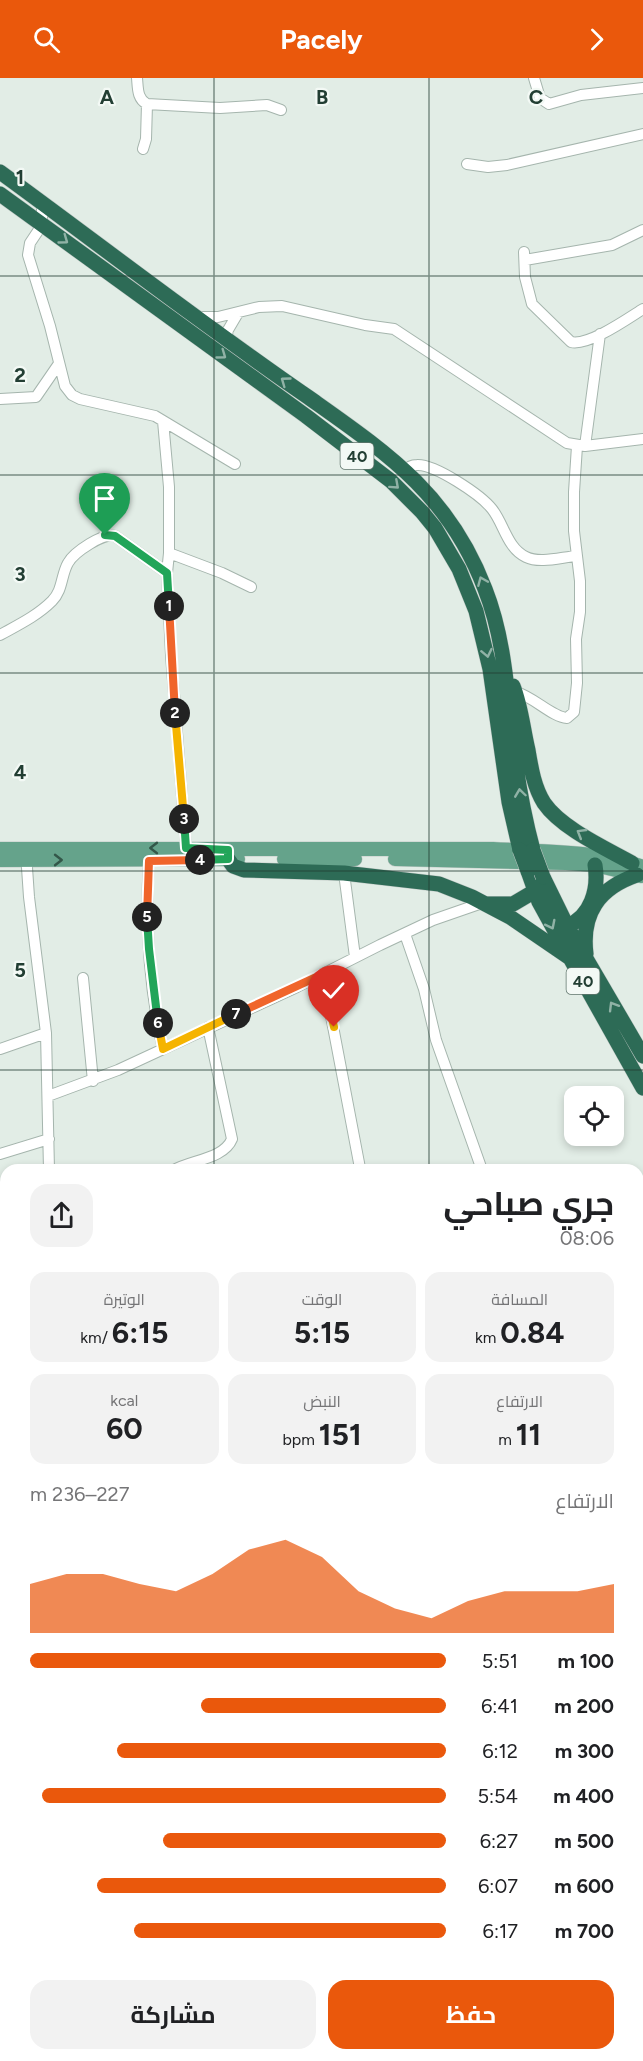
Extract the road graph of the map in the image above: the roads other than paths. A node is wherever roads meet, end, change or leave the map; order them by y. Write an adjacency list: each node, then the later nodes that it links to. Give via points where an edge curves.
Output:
1 (137, 78): 4 (street, via 139,96)
2 (534, 78): 3 (street, via 540,98 549,104 581,95)
3 (643, 88)
4 (147, 104): 5 (street, via 220,108 267,105); 7 (street)
5 (281, 110)
6 (643, 134): 8 (street, via 507,165)
7 (143, 149)
8 (467, 164)
9 (0, 172): 11 (highway, 40)
10 (0, 194): 12 (highway, 40)
11 (42, 202): 12 (street); 16 (highway, 40)
12 (42, 225): 19 (street, via 30,243 28,255); 23 (highway, 40, one-way to 23)
13 (643, 230): 17 (street, via 612,244 525,256 525,278 536,308 571,342)
14 (643, 309): 17 (street)
15 (238, 313): 16 (street); 18 (street); 25 (street, via 282,306 394,329 553,435)
16 (196, 317): 18 (highway, 40)
17 (600, 334): 25 (street)
18 (226, 338): 21 (highway, 40, one-way to 18)
19 (58, 365): 20 (street, via 36,397); 22 (street, via 72,395 139,411)
20 (0, 399)
21 (333, 414): 23 (highway); 27 (highway, 40)
22 (163, 421): 26 (street); 28 (street)
23 (323, 429): 37 (highway, 40, one-way to 37, via 409,498 435,528 459,569 487,653 509,802)
24 (643, 439): 25 (street)
25 (581, 446): 29 (street, via 574,521)
26 (234, 464)
27 (405, 471): 29 (street, via 417,465 427,466 476,494 494,512 505,535 525,557); 33 (highway, 40, one-way to 27, via 493,611 468,550 432,497)
28 (169, 553): 30 (street); 31 (street)
29 (577, 556): 34 (street, via 580,612 574,712 562,718)
30 (167, 573): 32 (street, via 115,536 105,535 70,560 53,600); 35 (street)
31 (251, 587)
32 (0, 635)
33 (504, 663): 34 (highway); 37 (highway, 40, one-way to 33)
34 (516, 692): 43 (highway, one-way to 34, via 570,827 544,803 534,780)
35 (186, 848): 38 (main road, one-way to 38); 39 (main road)
36 (0, 849): 38 (main road)
37 (527, 850): 45 (highway, 40, bridge, via 528,871); 47 (highway, 40, bridge)
38 (27, 854): 40 (main road); 41 (main road, one-way to 41); 55 (street)
39 (228, 854): 41 (main road); 42 (main road); 43 (main road, via 493,849 574,853); 44 (highway, via 233,866 244,870)
40 (0, 860)
41 (149, 861): 57 (street, via 149,949)
42 (595, 865): 43 (main road); 47 (highway, via 597,878 591,901 579,921)
43 (639, 870): 51 (highway, via 603,892 595,904 584,936)
44 (344, 873): 46 (highway, via 439,884); 49 (street)
45 (535, 891): 46 (highway, via 513,904); 50 (highway, 40, one-way to 50)
46 (482, 903): 48 (street); 50 (highway)
47 (567, 926): 51 (highway, 40)
48 (405, 934): 49 (street); 67 (street, via 436,1040)
49 (355, 957): 52 (street)
50 (570, 958): 60 (highway, 40)
51 (586, 960): 58 (highway, 40, one-way to 51)
52 (323, 974): 54 (street); 66 (street)
53 (82, 978): 59 (street)
54 (208, 1027): 57 (street); 65 (street, via 232,1139 219,1152)
55 (45, 1033): 56 (street); 61 (street)
56 (1, 1046)
57 (163, 1049): 59 (street)
58 (643, 1056)
59 (93, 1081): 61 (street)
60 (643, 1088)
61 (48, 1096): 62 (street)
62 (49, 1139): 63 (street); 64 (street)
63 (0, 1154)
64 (48, 1164)
65 (189, 1164)
66 (359, 1164)
67 (480, 1164)

